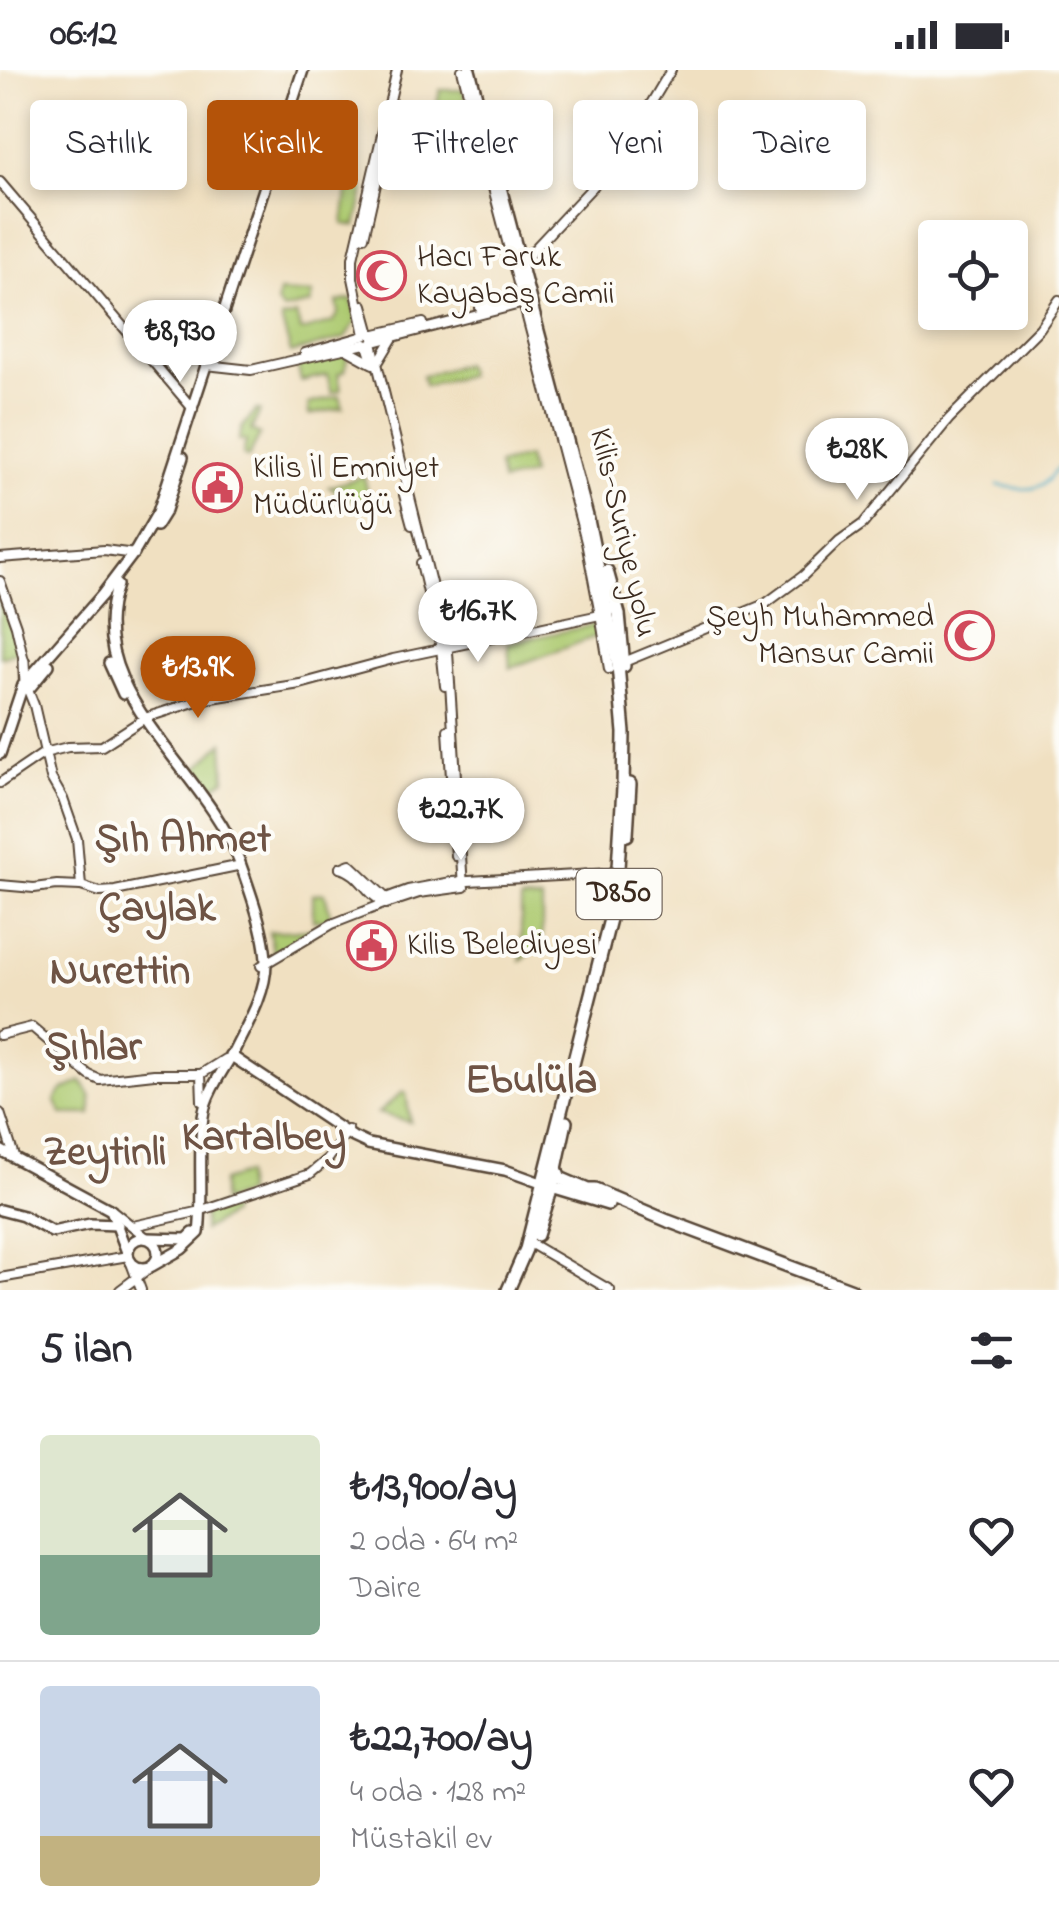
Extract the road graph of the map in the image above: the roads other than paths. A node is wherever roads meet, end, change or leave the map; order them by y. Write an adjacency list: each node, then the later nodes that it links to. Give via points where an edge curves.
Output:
1 (306, 70): 13 (main road)
2 (399, 70): 9 (street, via 354,258); 11 (street, via 357,264)
3 (469, 70): 6 (highway, Kilis-Suriye yolu / D850); 7 (highway, D850)
4 (671, 70): 6 (street, via 601,178)
5 (0, 179): 15 (street)
6 (525, 259): 20 (highway, Kilis-Suriye yolu / D850)
7 (526, 300): 10 (street); 11 (street); 20 (highway, D850)
8 (1059, 300): 23 (street, via 863,524 803,576 765,604)
9 (361, 318): 11 (street); 12 (street)
10 (394, 336): 11 (street); 14 (street)
11 (369, 339): 12 (street); 14 (street)
12 (345, 345): 13 (street, via 251,370); 14 (street)
13 (210, 364): 15 (main road); 16 (main road, via 166,510)
14 (376, 365): 21 (street)
15 (194, 405): 16 (main road, via 158,512)
16 (134, 555): 17 (street, via 104,550); 19 (main road); 19 (main road)
17 (0, 558)
18 (0, 581): 22 (street)
19 (103, 603): 25 (main road); 26 (main road); 27 (main road, via 112,676)
20 (608, 616): 21 (street); 23 (highway, Kilis-Suriye yolu / D850); 24 (street); 32 (highway, D850, via 624,733)
21 (444, 650): 27 (street, via 200,700); 34 (street)
22 (24, 662): 25 (main road); 26 (main road)
23 (624, 662): 47 (highway, Kilis-Suriye yolu / D850, via 630,778 624,873)
24 (609, 669)
25 (37, 670): 26 (main road)
26 (27, 687): 28 (street); 29 (main road)
27 (143, 719): 28 (street, via 102,746); 31 (main road, via 210,812); 38 (main road, via 199,788 234,847)
28 (44, 753): 30 (street); 36 (street, via 72,822)
29 (0, 754)
30 (0, 783)
31 (237, 866): 36 (street, via 116,891); 38 (main road)
32 (618, 868): 33 (highway, D850); 34 (street)
33 (616, 882): 34 (street, via 609,877); 47 (highway, D850)
34 (461, 884): 37 (street, via 424,886)
35 (0, 885): 36 (street)
36 (82, 886)
37 (386, 901): 37 (street, via 354,866 340,868 378,900); 38 (street)
38 (263, 965): 40 (main road)
39 (0, 1035): 41 (street, via 32,1027 100,1080)
40 (233, 1054): 41 (street); 42 (main road); 44 (main road); 50 (main road, via 206,1105)
41 (202, 1074): 42 (street)
42 (202, 1101): 50 (main road)
43 (0, 1113): 46 (street)
44 (347, 1131): 47 (main road, via 368,1144); 50 (street, via 310,1174)
45 (0, 1150): 46 (main road)
46 (14, 1156): 49 (main road)
47 (551, 1178): 54 (highway); 61 (highway); 64 (highway); 65 (highway)
48 (0, 1208): 51 (main road, via 26,1213 59,1232)
49 (111, 1210): 51 (main road); 52 (street)
50 (198, 1211): 52 (street); 53 (main road, via 187,1239); 56 (main road, via 199,1233)
51 (118, 1225): 55 (main road)
52 (133, 1226): 53 (street)
53 (148, 1238): 55 (main road, via 134,1241); 56 (main road, via 158,1253)
54 (533, 1245): 62 (highway); 63 (street)
55 (129, 1258): 56 (main road); 57 (street); 58 (street)
56 (152, 1266): 58 (street)
57 (0, 1278)
58 (137, 1279): 59 (street); 60 (street)
59 (120, 1290)
60 (141, 1290)
61 (508, 1290)
62 (516, 1290)
63 (610, 1290)
64 (838, 1290)
65 (852, 1290)

